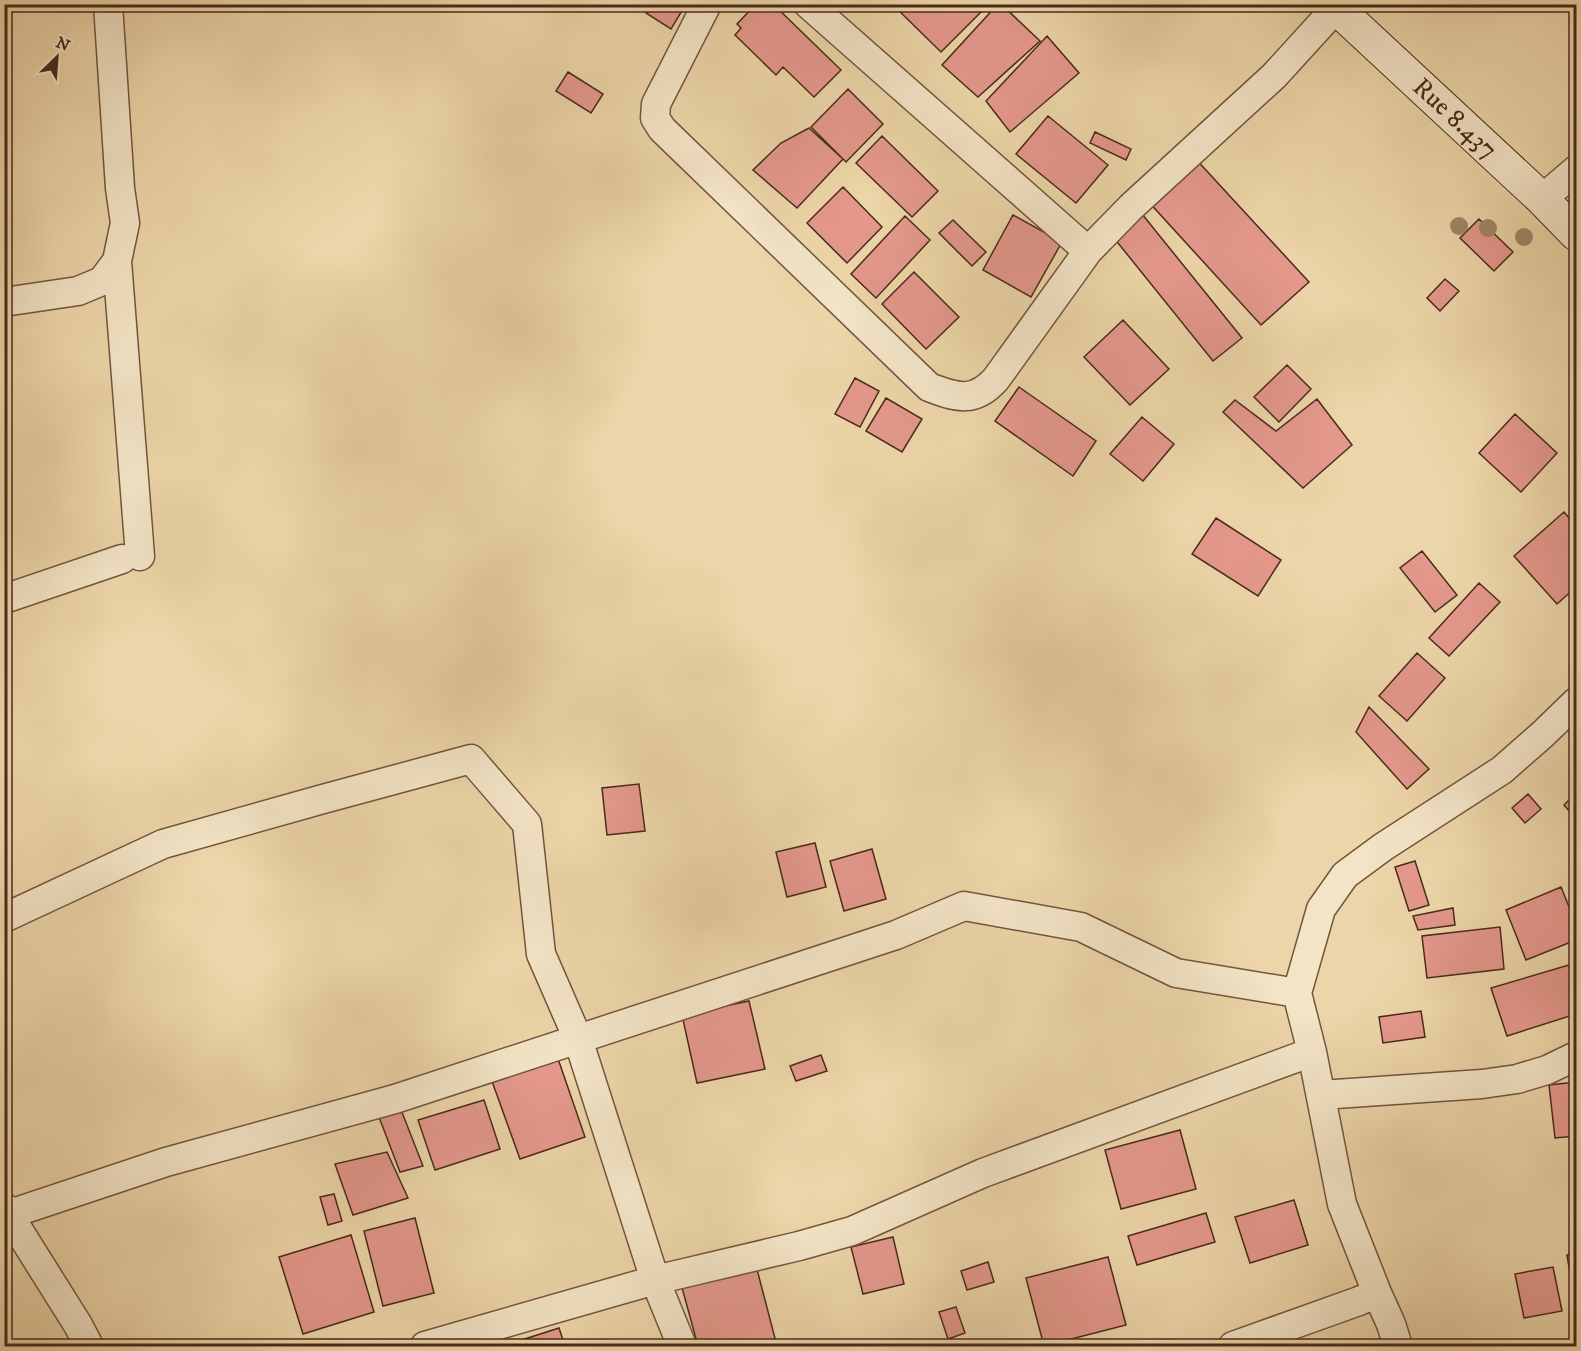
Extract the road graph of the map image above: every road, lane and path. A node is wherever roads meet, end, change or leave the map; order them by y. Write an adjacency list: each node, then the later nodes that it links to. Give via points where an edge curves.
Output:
1 (108, 4): 9 (street, via 125,223)
2 (707, 4): 8 (street, via 656,104 655,118 930,387 954,397 988,389)
3 (808, 4): 8 (street)
4 (1334, 6): 6 (main road, Rue 8.437); 8 (street, via 1274,76)
5 (1576, 170): 6 (street)
6 (1542, 199): 7 (main road, Rue 8.437)
7 (1576, 234)
8 (1088, 251)
9 (117, 261): 10 (street, via 102,280 78,291); 11 (street, via 131,558)
10 (4, 302)
11 (4, 599)
12 (1576, 702): 14 (street, via 1502,770 1345,875 1321,909)
13 (4, 918): 15 (street, via 163,844 471,759 526,824 541,954)
14 (1297, 993): 15 (street, via 1176,973 1082,927 964,906 896,935); 16 (street)
15 (578, 1038): 19 (street, via 395,1099 166,1162); 20 (street)
16 (1312, 1052): 18 (street); 20 (street, via 983,1173 852,1231)
17 (1576, 1056): 18 (street, via 1517,1079)
18 (1321, 1095): 21 (street, via 1342,1204)
19 (6, 1212): 22 (street)
20 (655, 1280): 23 (street); 24 (street)
21 (1377, 1293): 25 (street); 26 (street)
22 (89, 1347)
23 (425, 1347)
24 (682, 1347)
25 (1233, 1347)
26 (1398, 1347)

